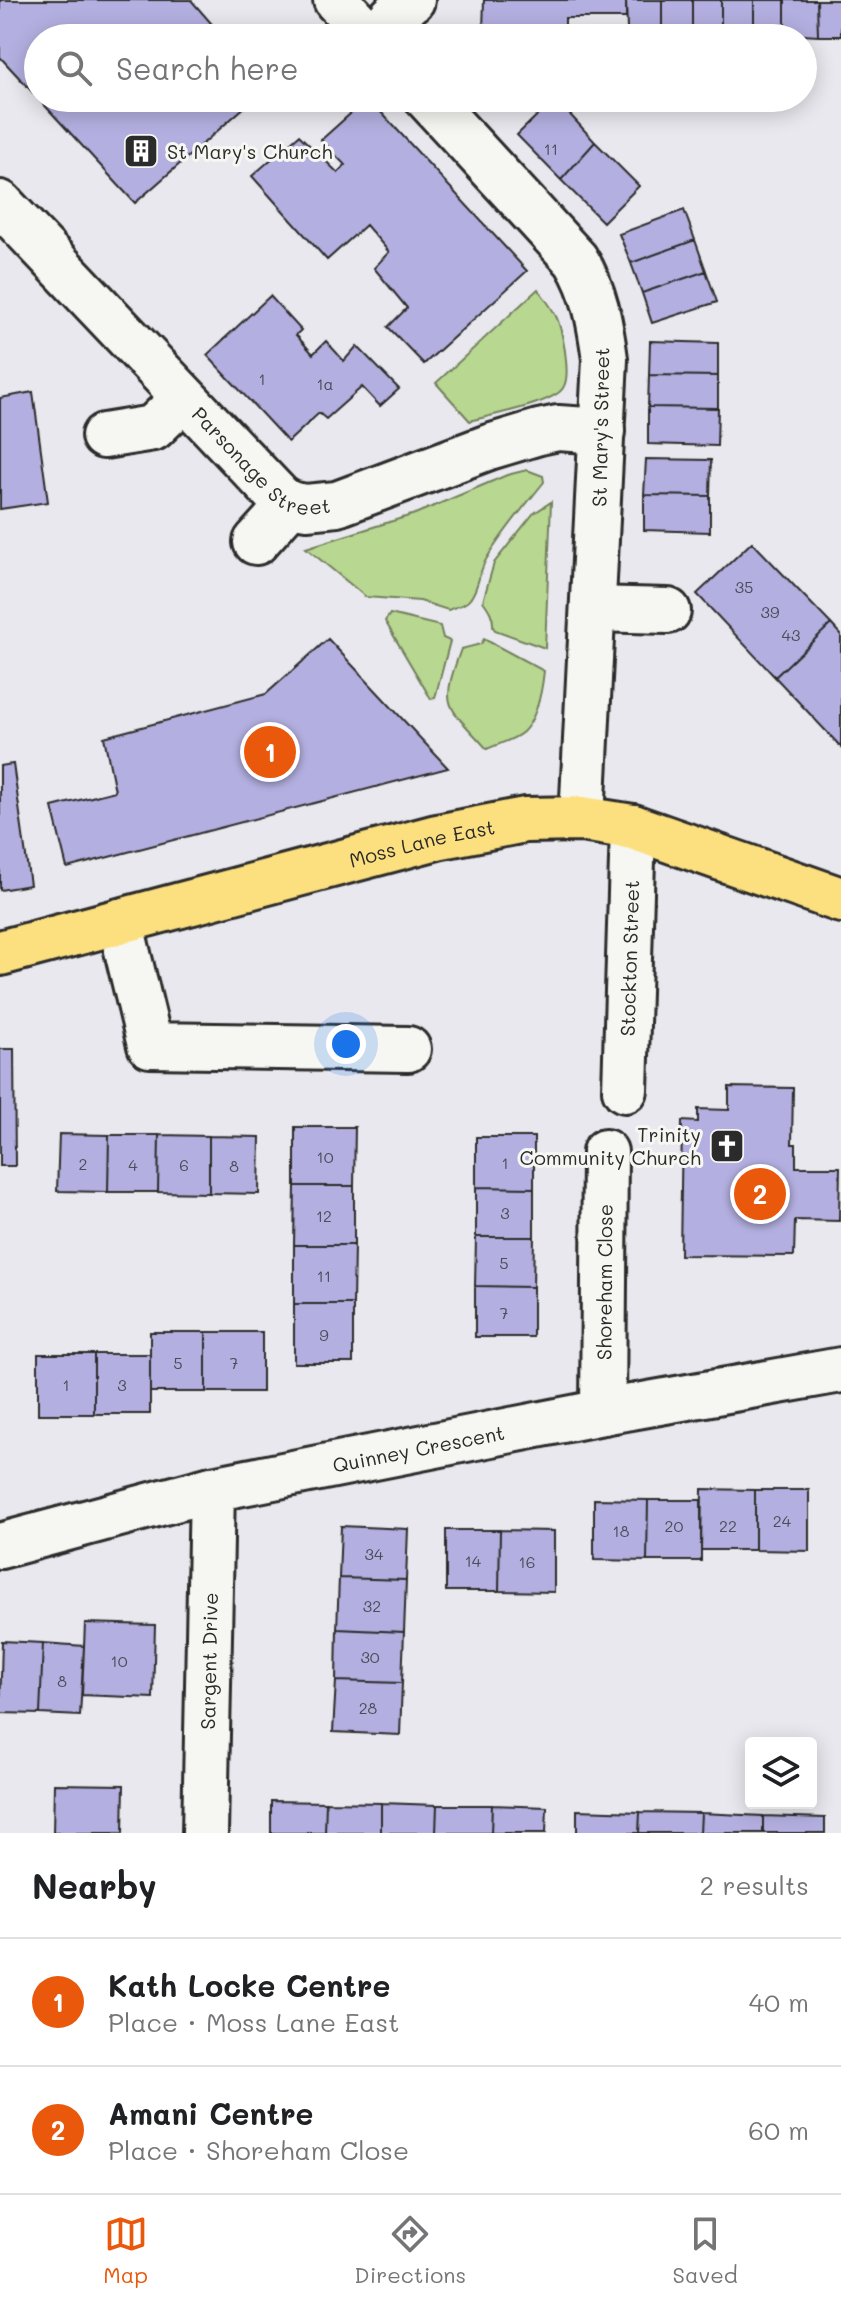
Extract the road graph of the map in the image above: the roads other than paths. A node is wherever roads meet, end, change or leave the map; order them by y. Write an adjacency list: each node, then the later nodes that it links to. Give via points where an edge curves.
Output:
1 (336, 0): 3 (street)
2 (412, 0): 4 (street)
3 (359, 24)
4 (386, 24)
5 (440, 112): 8 (street, St Mary's Street, via 563,244 586,277 605,359)
6 (0, 203): 7 (street, Parsonage Street)
7 (184, 398): 9 (street, via 153,428); 10 (street, Parsonage Street)
8 (602, 431): 10 (street, Parsonage Street, via 539,432 337,504); 12 (street, St Mary's Street)
9 (104, 436)
10 (290, 504): 11 (street)
11 (256, 542)
12 (593, 609): 13 (street); 14 (street, St Mary's Street)
13 (668, 611)
14 (582, 819): 15 (main road, Moss Lane East); 17 (main road, Moss Lane East, via 525,820 437,837)
15 (633, 827): 16 (main road, Moss Lane East); 20 (street, Stockton Street)
16 (841, 900)
17 (120, 921): 18 (main road, Moss Lane East); 19 (street, via 150,1045)
18 (0, 953)
19 (408, 1049)
20 (625, 1090)
21 (605, 1152): 23 (street, Shoreham Close)
22 (841, 1370): 23 (street, Quinney Crescent)
23 (603, 1412): 24 (street, Quinney Crescent)
24 (212, 1489): 25 (street, Quinney Crescent); 26 (street, Sargent Drive)
25 (0, 1546)
26 (205, 1833)

